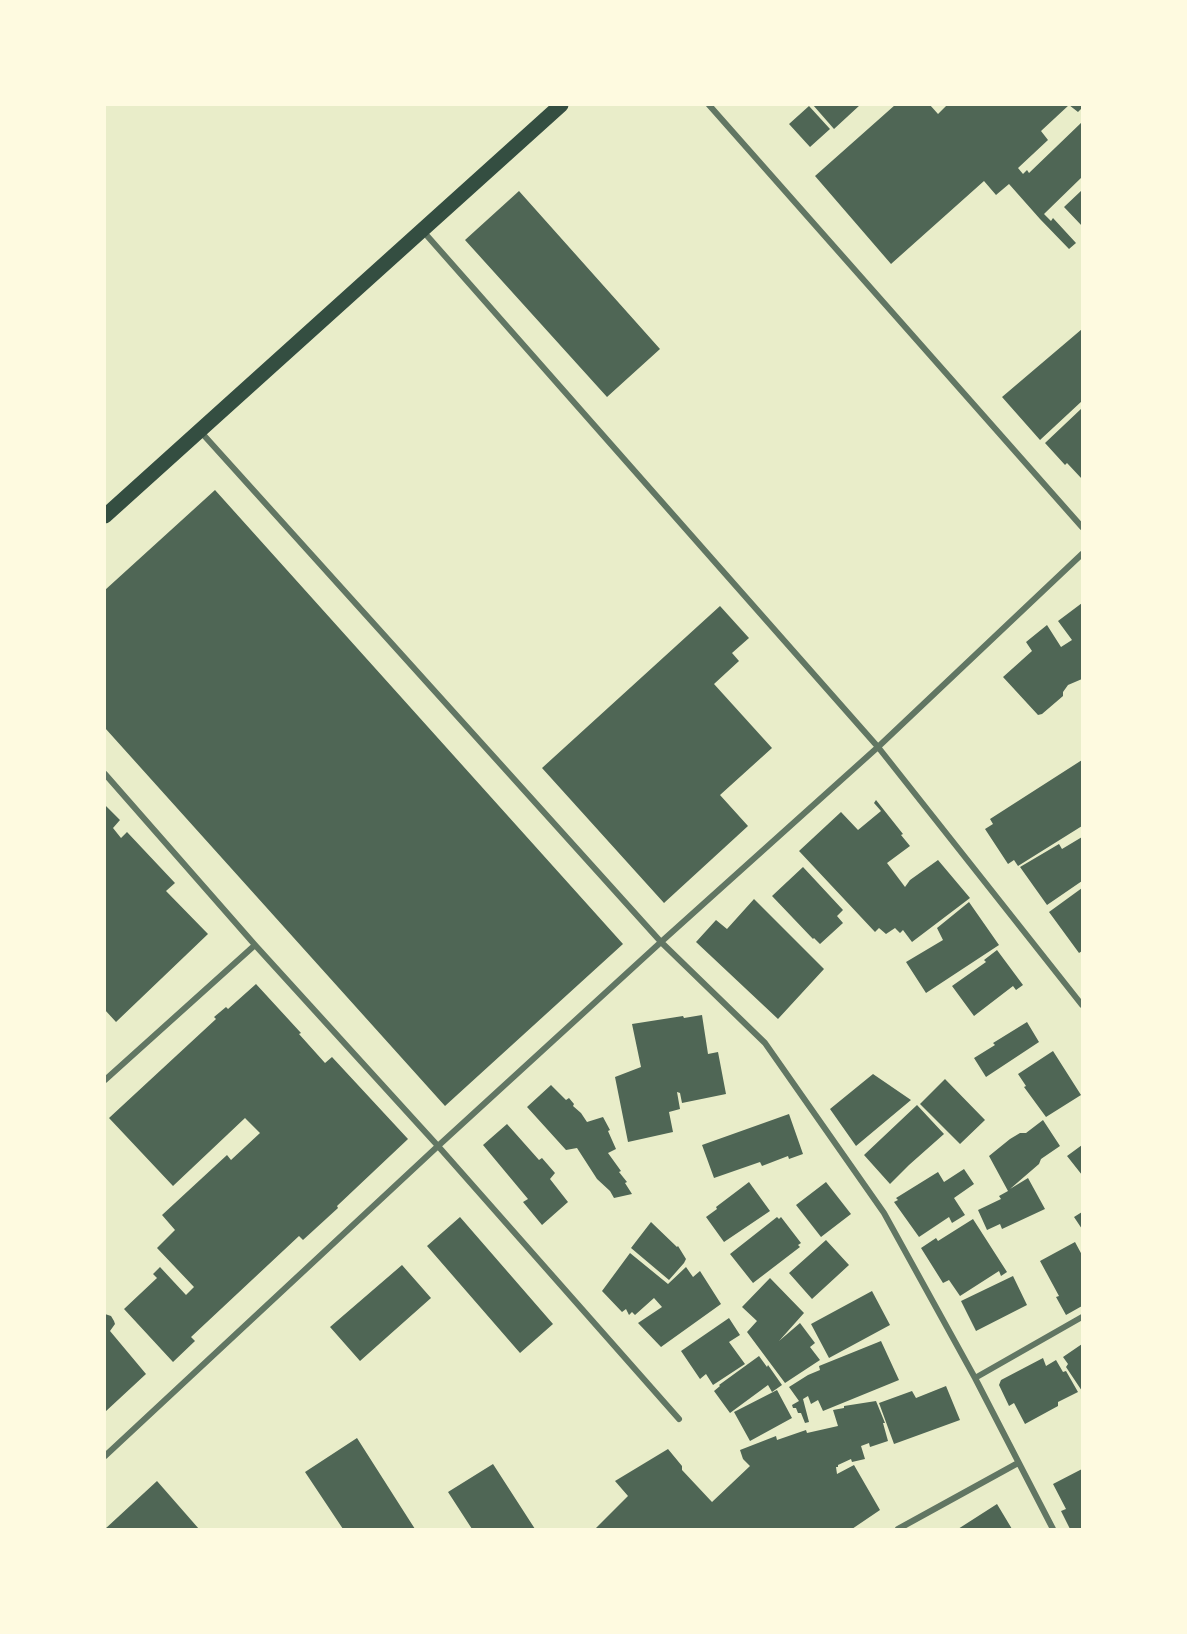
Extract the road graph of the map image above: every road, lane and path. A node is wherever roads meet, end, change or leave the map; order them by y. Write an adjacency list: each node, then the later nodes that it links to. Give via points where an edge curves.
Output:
1 (561, 105): 3 (main road)
2 (709, 105): 6 (street)
3 (421, 230): 4 (main road); 8 (street)
4 (199, 430): 5 (main road); 10 (street)
5 (105, 516)
6 (1082, 527)
7 (1082, 554): 8 (street)
8 (878, 747): 10 (street); 12 (street)
9 (105, 774): 11 (street)
10 (661, 942): 14 (street); 16 (street, via 765,1043 884,1213)
11 (255, 945): 13 (street); 14 (street)
12 (1082, 1005)
13 (105, 1080)
14 (438, 1146): 17 (street); 18 (street)
15 (1082, 1317): 16 (street)
16 (975, 1378): 19 (street)
17 (679, 1419)
18 (105, 1456)
19 (1018, 1463): 20 (street); 21 (street)
20 (898, 1529)
21 (1053, 1529)

